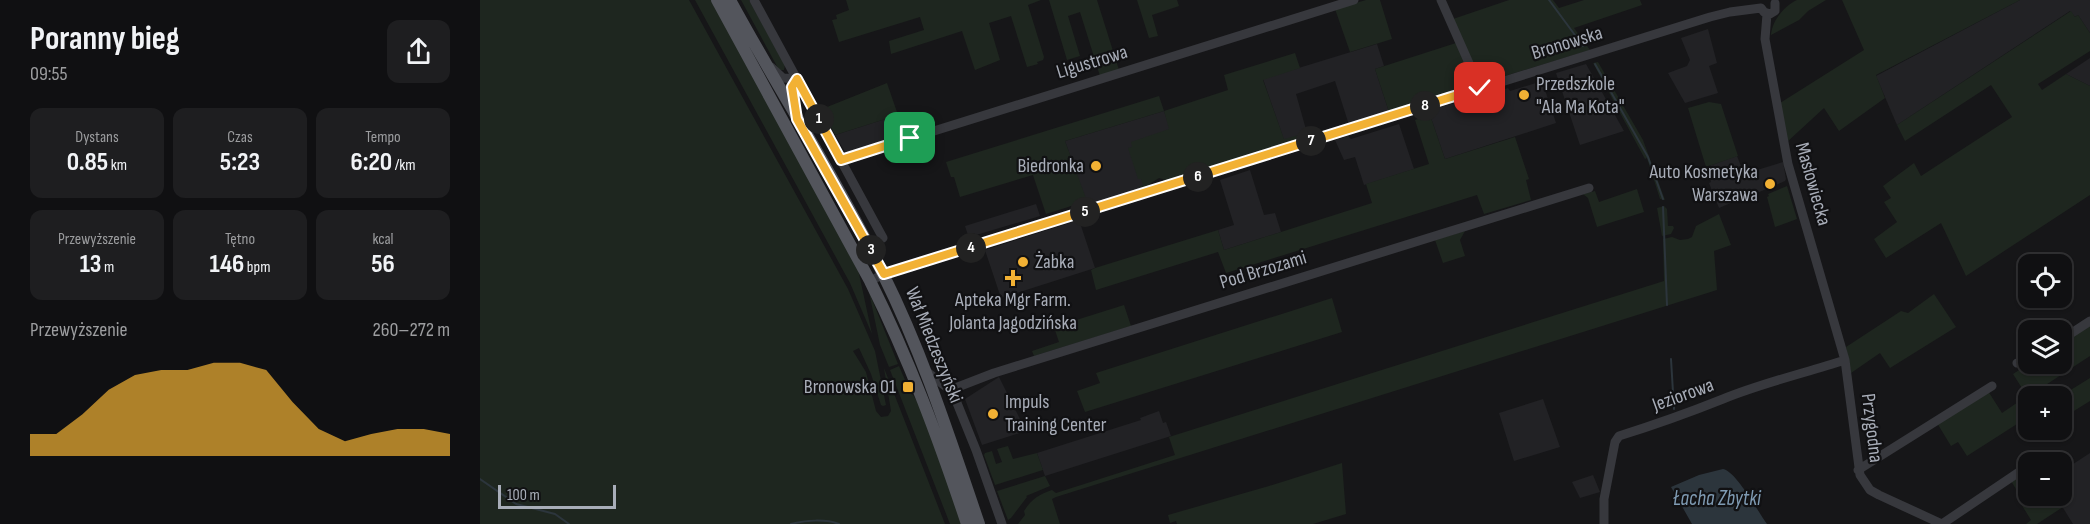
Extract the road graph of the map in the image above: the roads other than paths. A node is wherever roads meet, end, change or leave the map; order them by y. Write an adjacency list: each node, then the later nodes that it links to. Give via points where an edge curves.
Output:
1 (717, 0): 16 (main road, Wał Miedzeszyński)
2 (730, 0): 8 (main road, Wał Miedzeszyński)
3 (754, 0): 9 (street)
4 (1354, 0): 12 (street, Ligustrowa)
5 (1441, 0): 10 (street)
6 (1776, 1): 7 (street, via 1775,11)
7 (1764, 7): 10 (street, Bronowska, via 1710,17); 19 (street, Masłowiecka, via 1765,39 1788,164)
8 (762, 58): 9 (street, via 780,76); 11 (main road, Wał Miedzeszyński)
9 (797, 79): 11 (street, via 792,91); 12 (street)
10 (1480, 88): 15 (street, Bronowska)
11 (797, 119): 15 (main road, Wał Miedzeszyński)
12 (841, 160): 14 (street)
13 (1589, 188): 22 (street, Pod Brzozami)
14 (883, 238)
15 (884, 274): 16 (street, Bronowska); 20 (main road, Wał Miedzeszyński)
16 (870, 281): 25 (main road, Wał Miedzeszyński, via 924,401)
17 (2090, 321): 18 (street)
18 (2072, 332)
19 (1845, 360): 23 (street, Przygodna); 28 (street, Jeziorowa, via 1617,438 1604,499)
20 (926, 371): 22 (street); 26 (main road, Wał Miedzeszyński)
21 (1992, 386): 23 (street)
22 (950, 390): 27 (street)
23 (1858, 470): 29 (street, Przygodna, via 1864,483 1878,495)
24 (2018, 473): 29 (street)
25 (967, 524)
26 (979, 524)
27 (1002, 524)
28 (1604, 524)
29 (1942, 524)

